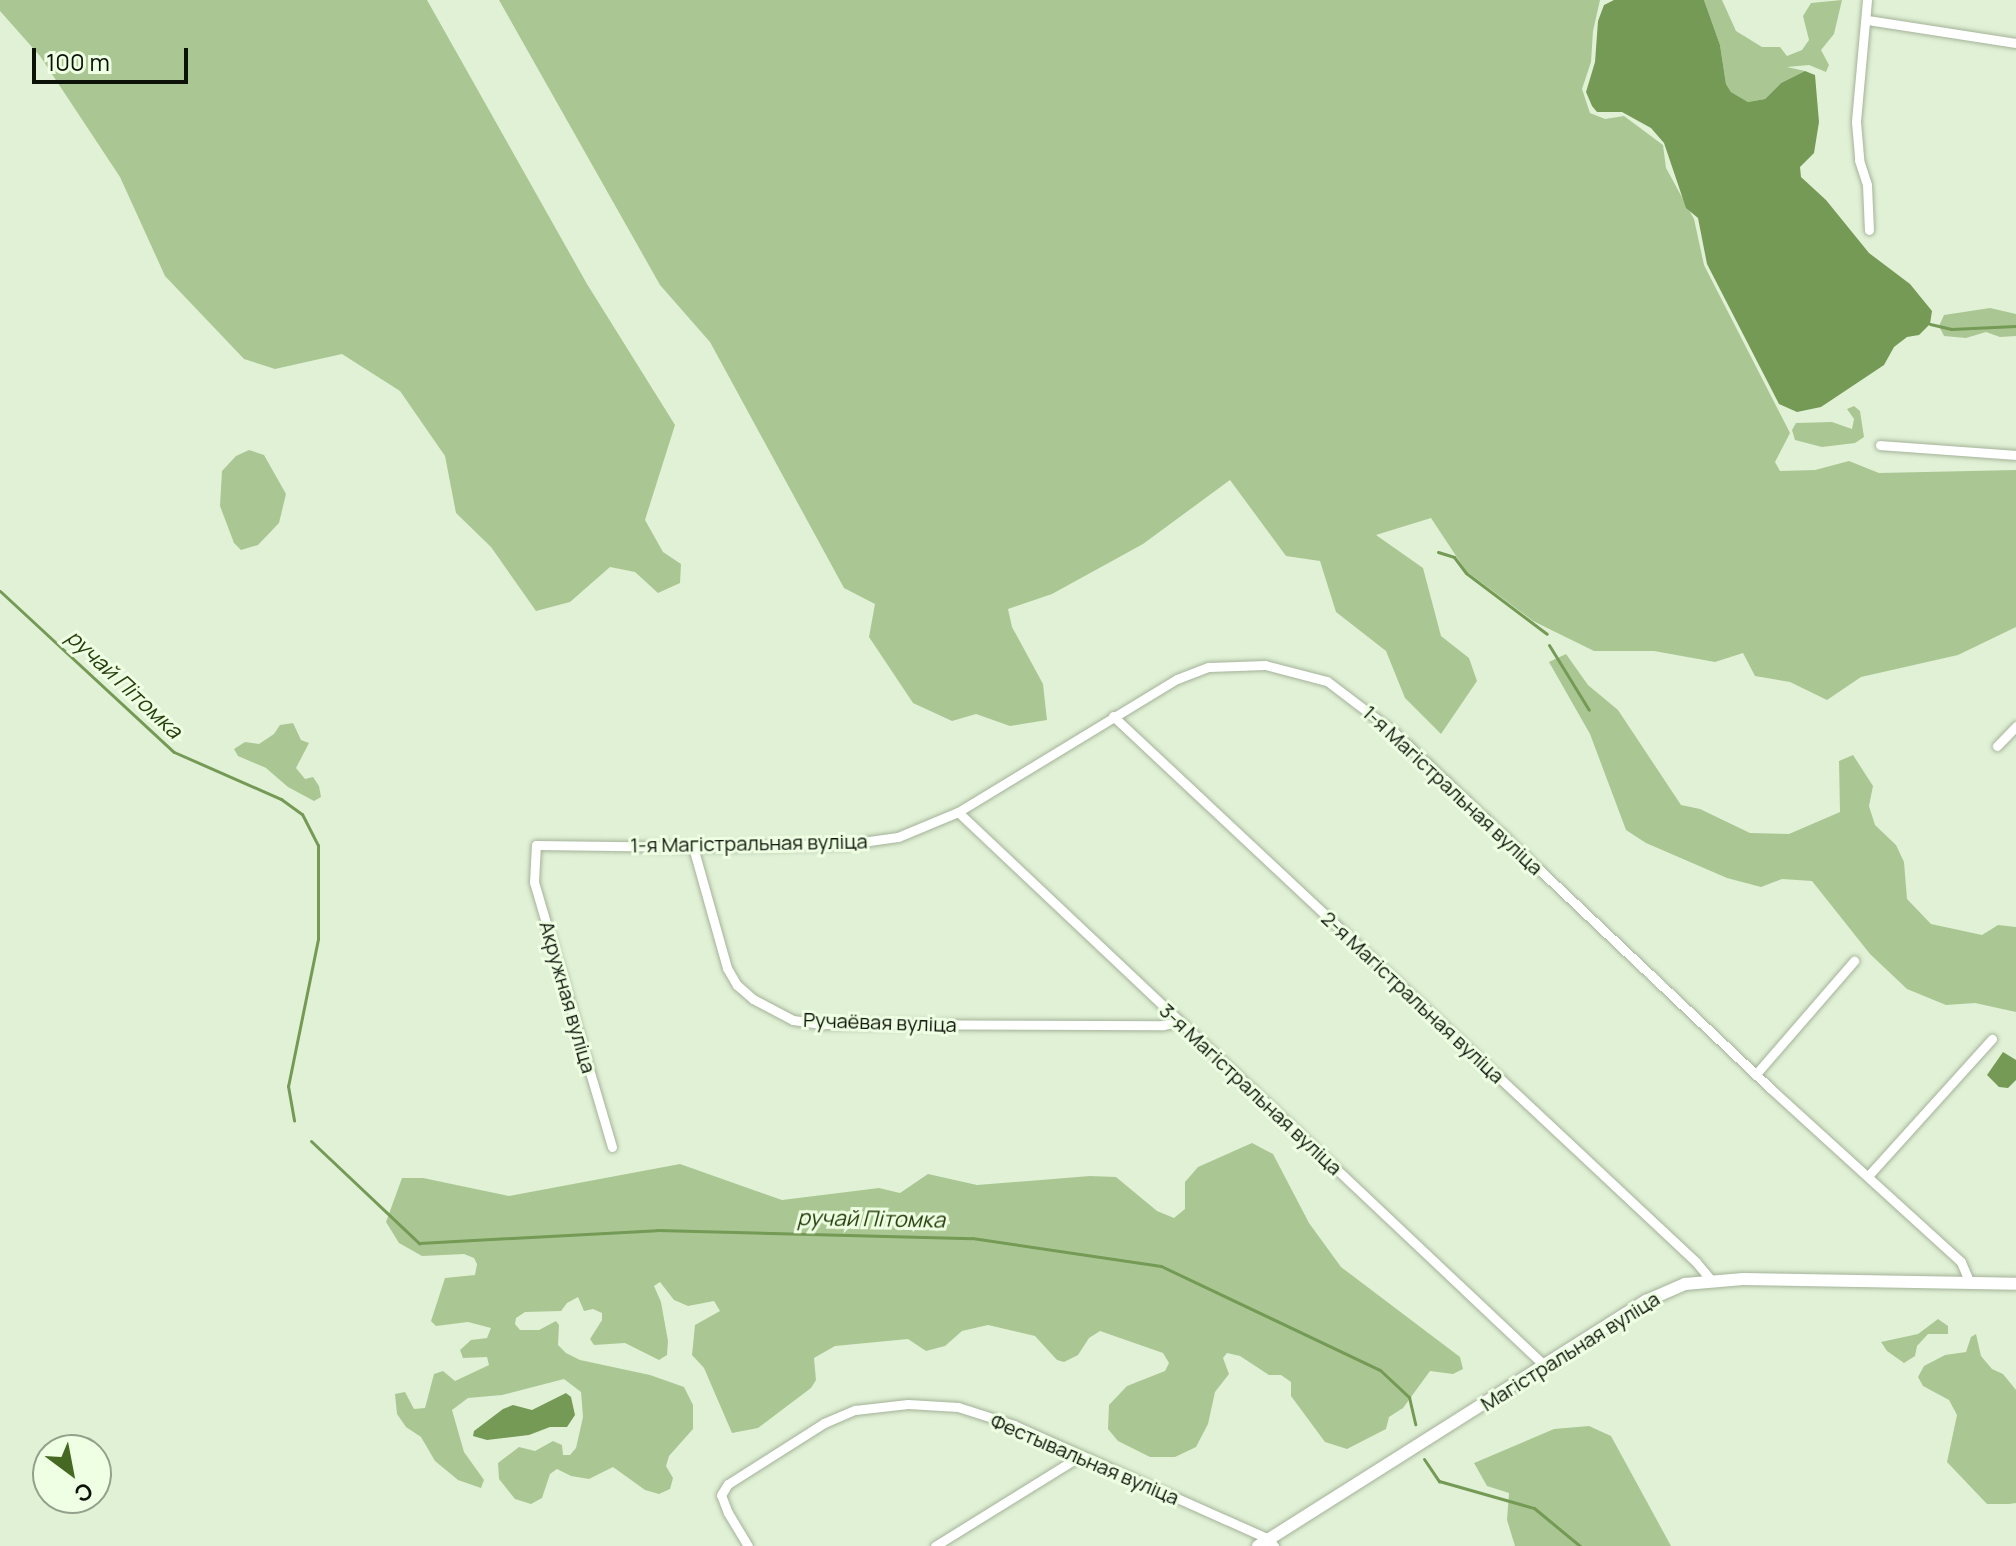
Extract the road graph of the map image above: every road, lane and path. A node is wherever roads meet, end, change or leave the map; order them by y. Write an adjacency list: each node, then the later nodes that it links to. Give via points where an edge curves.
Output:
1 (1867, 0): 2 (street)
2 (1867, 20): 3 (street); 4 (street, via 1856,122)
3 (2016, 43)
4 (1869, 230)
5 (1880, 445): 6 (street)
6 (2016, 455)
7 (1113, 716): 10 (street, 1-я Магістральная вуліца); 16 (street, 1-я Магістральная вуліца, via 1148,693 1209,667 1265,665 1327,681 1394,732); 19 (street, 2-я Магістральная вуліца)
8 (2016, 726): 9 (street)
9 (1997, 746)
10 (958, 812): 12 (street, 1-я Магістральная вуліца, via 898,837 848,844); 14 (street, 3-я Магістральная вуліца)
11 (536, 845): 12 (street, 1-я Магістральная вуліца); 17 (street, Акружная вуліца, via 534,882)
12 (693, 847): 14 (street, Ручаёвая вуліца, via 727,968 753,999 793,1020)
13 (1854, 961): 16 (street)
14 (1178, 1022): 22 (street, 3-я Магістральная вуліца)
15 (1992, 1039): 18 (street)
16 (1756, 1074): 18 (street, 1-я Магістральная вуліца)
17 (612, 1147)
18 (1868, 1176): 20 (street, 1-я Магістральная вуліца, via 1961,1262)
19 (1711, 1280): 20 (street, Магістральная вуліца); 22 (street, Магістральная вуліца, via 1685,1284 1646,1301)
20 (1970, 1283): 21 (street, Магістральная вуліца)
21 (2016, 1284)
22 (1545, 1366): 24 (street, Магістральная вуліца)
23 (1080, 1456): 24 (street, Фестывальная вуліца); 25 (street, Фестывальная вуліца, via 1014,1425 958,1407 886,1404 855,1410 824,1423 728,1484 721,1495); 26 (street)
24 (1272, 1542): 27 (street, Магістральная вуліца)
25 (748, 1546)
26 (935, 1546)
27 (1258, 1546)

